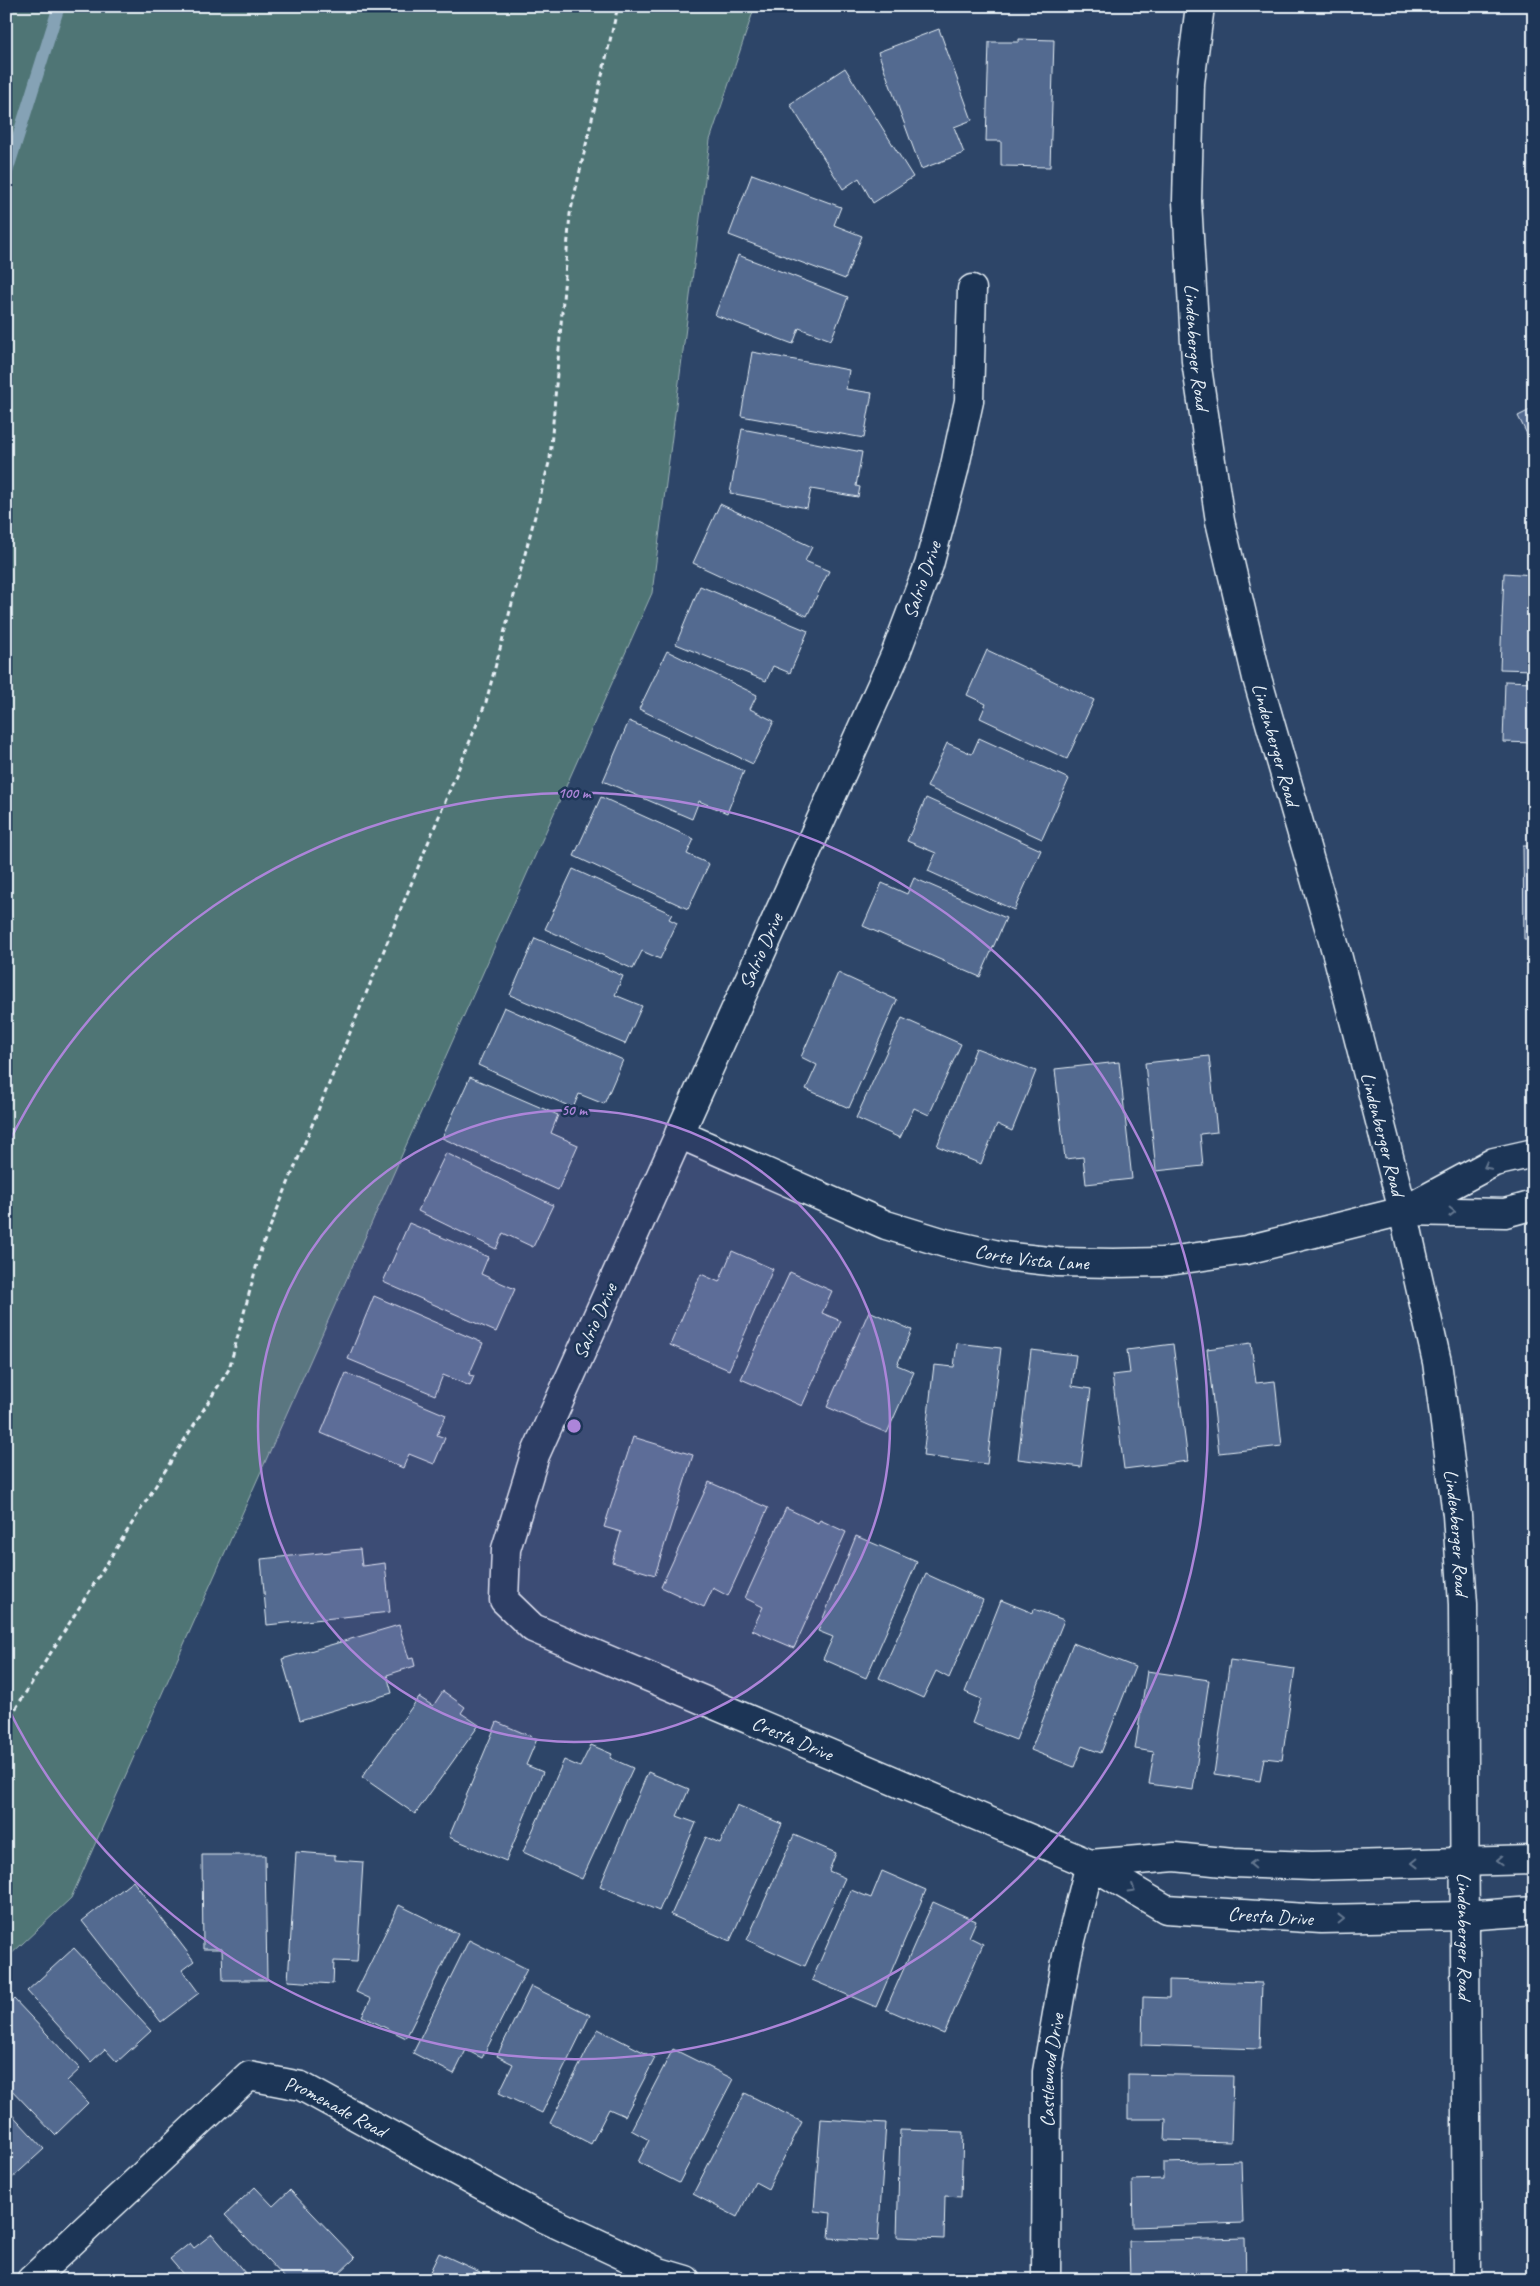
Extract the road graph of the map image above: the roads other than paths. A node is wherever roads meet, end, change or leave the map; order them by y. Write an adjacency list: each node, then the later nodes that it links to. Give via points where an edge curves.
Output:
1 (1200, 6): 6 (street, Lindenberger Road, via 1190,83 1187,201 1196,361 1220,521 1257,678 1338,958)
2 (972, 289): 3 (street, Salrio Drive, via 968,400 929,565 895,655)
3 (679, 1134): 6 (street, Corte Vista Lane, via 886,1225 945,1243 1012,1257 1058,1262 1162,1262 1246,1250); 7 (street, Salrio Drive, via 536,1455 506,1549)
4 (1534, 1153): 6 (street, one-way to 6, via 1494,1162)
5 (1534, 1205): 6 (street, one-way to 5, via 1506,1213)
6 (1403, 1211): 9 (street, Lindenberger Road, via 1437,1362 1457,1516 1463,1604)
7 (504, 1600): 10 (street, Cresta Drive, via 533,1628)
8 (1534, 1860): 9 (street, Cresta Drive, one-way to 9)
9 (1464, 1862): 10 (street, Cresta Drive, one-way to 10, via 1312,1866 1174,1857); 12 (street, Lindenberger Road)
10 (1090, 1864): 12 (street, Cresta Drive, one-way to 12, via 1166,1909 1321,1919); 15 (street, Castlewood Drive, via 1067,1956 1047,2072)
11 (1534, 1911): 12 (street, Cresta Drive)
12 (1464, 1916): 16 (street, Lindenberger Road)
13 (31, 2280): 14 (street, Promenade Road, via 249,2076 301,2086 531,2212 659,2272)
14 (686, 2280)
15 (1046, 2280)
16 (1467, 2280)

